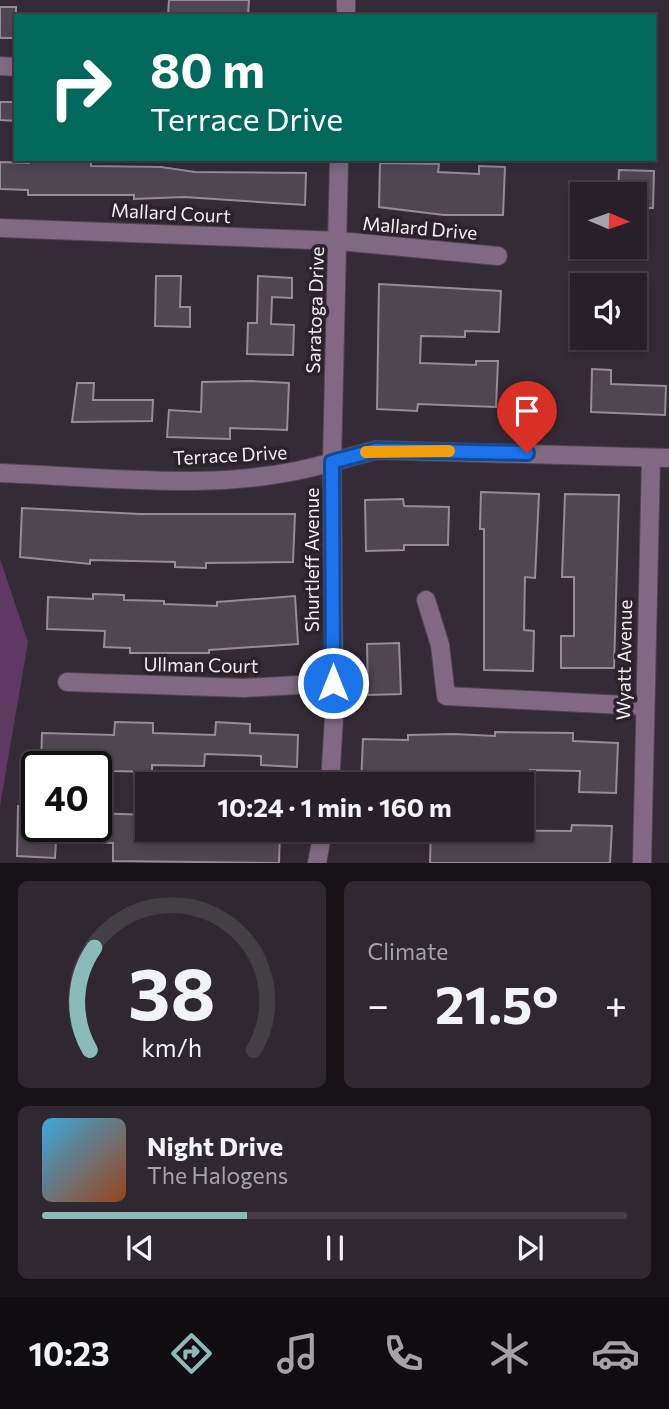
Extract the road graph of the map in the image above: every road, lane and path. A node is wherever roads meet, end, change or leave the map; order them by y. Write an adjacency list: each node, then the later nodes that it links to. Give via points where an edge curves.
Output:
1 (339, 161): 3 (street, Saratoga Drive)
2 (0, 228): 3 (street, Mallard Court)
3 (339, 241): 4 (street, Mallard Drive); 7 (street, Saratoga Drive)
4 (498, 256)
5 (650, 458): 6 (street, Terrace Drive); 7 (street, Terrace Drive, via 376,450); 12 (street, Wyatt Avenue)
6 (669, 458)
7 (332, 462): 8 (street, Terrace Drive, via 299,472 195,480); 11 (street, Shurtleff Avenue)
8 (0, 473)
9 (426, 600): 12 (street, via 440,645 446,696)
10 (68, 682): 11 (street, Ullman Court, via 244,688)
11 (333, 683): 13 (street, Shurtleff Avenue)
12 (644, 706): 16 (street, Wyatt Avenue)
13 (330, 772)
14 (321, 842): 15 (street)
15 (317, 863)
16 (642, 863)

